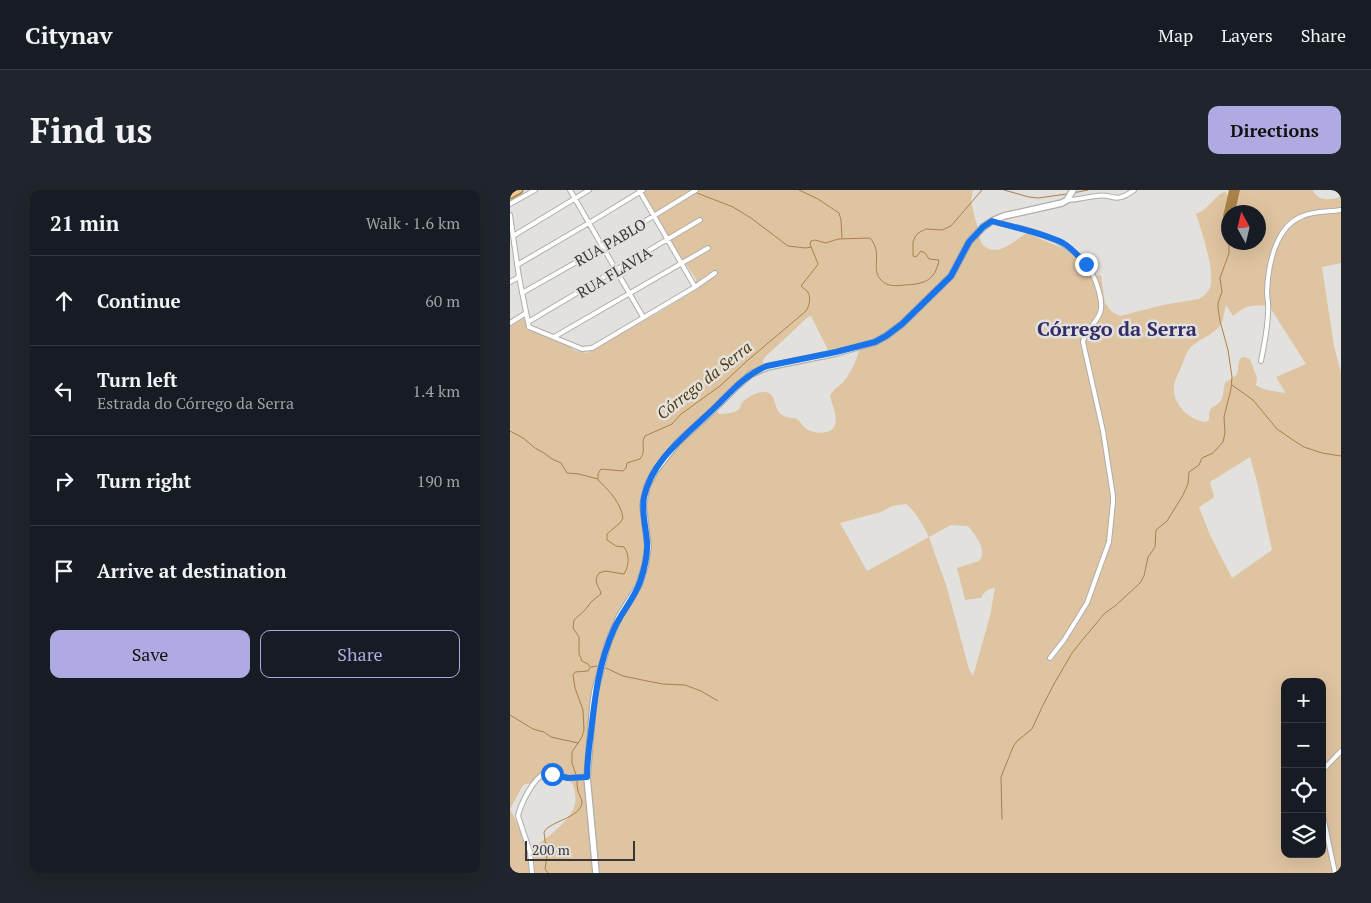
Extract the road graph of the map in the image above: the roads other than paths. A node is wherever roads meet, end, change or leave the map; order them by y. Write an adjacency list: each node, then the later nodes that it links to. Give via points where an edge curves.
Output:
1 (519, 190): 8 (main road)
2 (535, 190): 11 (street)
3 (570, 190): 10 (street)
4 (590, 190): 10 (street)
5 (640, 190): 14 (street); 17 (street)
6 (696, 190): 14 (street, RUA PABLO)
7 (1134, 190): 9 (street, via 1121,198 1099,196 1078,200)
8 (510, 195)
9 (1070, 195): 16 (street, via 1055,205)
10 (575, 198): 17 (street); 18 (street)
11 (510, 204)
12 (1341, 210): 37 (street, via 1300,216 1280,236 1270,271)
13 (510, 216): 18 (street)
14 (654, 216): 19 (street); 21 (street, RUA PABLO)
15 (700, 220): 19 (street, RUA FLAVIA)
16 (992, 221): 38 (street, via 1050,238 1072,249 1093,274 1102,301 1101,312 1083,342 1104,431 1114,502 1109,542 1087,603); 41 (street, via 969,242 951,276 894,331 875,342 760,369 736,387 678,442 655,471 647,486 643,505 647,541 645,566 639,585 619,617 603,661 593,705)
17 (589, 223): 21 (street); 24 (street)
18 (512, 236): 20 (street)
19 (667, 240): 23 (street); 25 (street, RUA FLAVIA)
20 (512, 245): 24 (street)
21 (603, 247): 25 (street); 30 (street, RUA PABLO)
22 (708, 248): 23 (street)
23 (680, 262): 29 (street); 31 (street)
24 (517, 264): 27 (street)
25 (617, 270): 31 (street); 35 (street, RUA FLAVIA)
26 (714, 273): 29 (street)
27 (519, 277): 28 (street); 30 (street)
28 (510, 282)
29 (695, 287): 33 (street)
30 (522, 292): 32 (street)
31 (630, 294): 33 (street); 36 (street)
32 (526, 313): 34 (street); 35 (street)
33 (643, 317): 36 (street, via 592,348 578,348)
34 (510, 322)
35 (528, 322): 36 (street, via 531,328)
36 (554, 337)
37 (1261, 361)
38 (1050, 658)
39 (1341, 751): 40 (street)
40 (1325, 768)
41 (587, 777): 43 (street, via 568,778 546,773 535,782 519,812); 44 (street)
42 (1322, 813): 45 (street)
43 (532, 873)
44 (596, 873)
45 (1335, 873)

